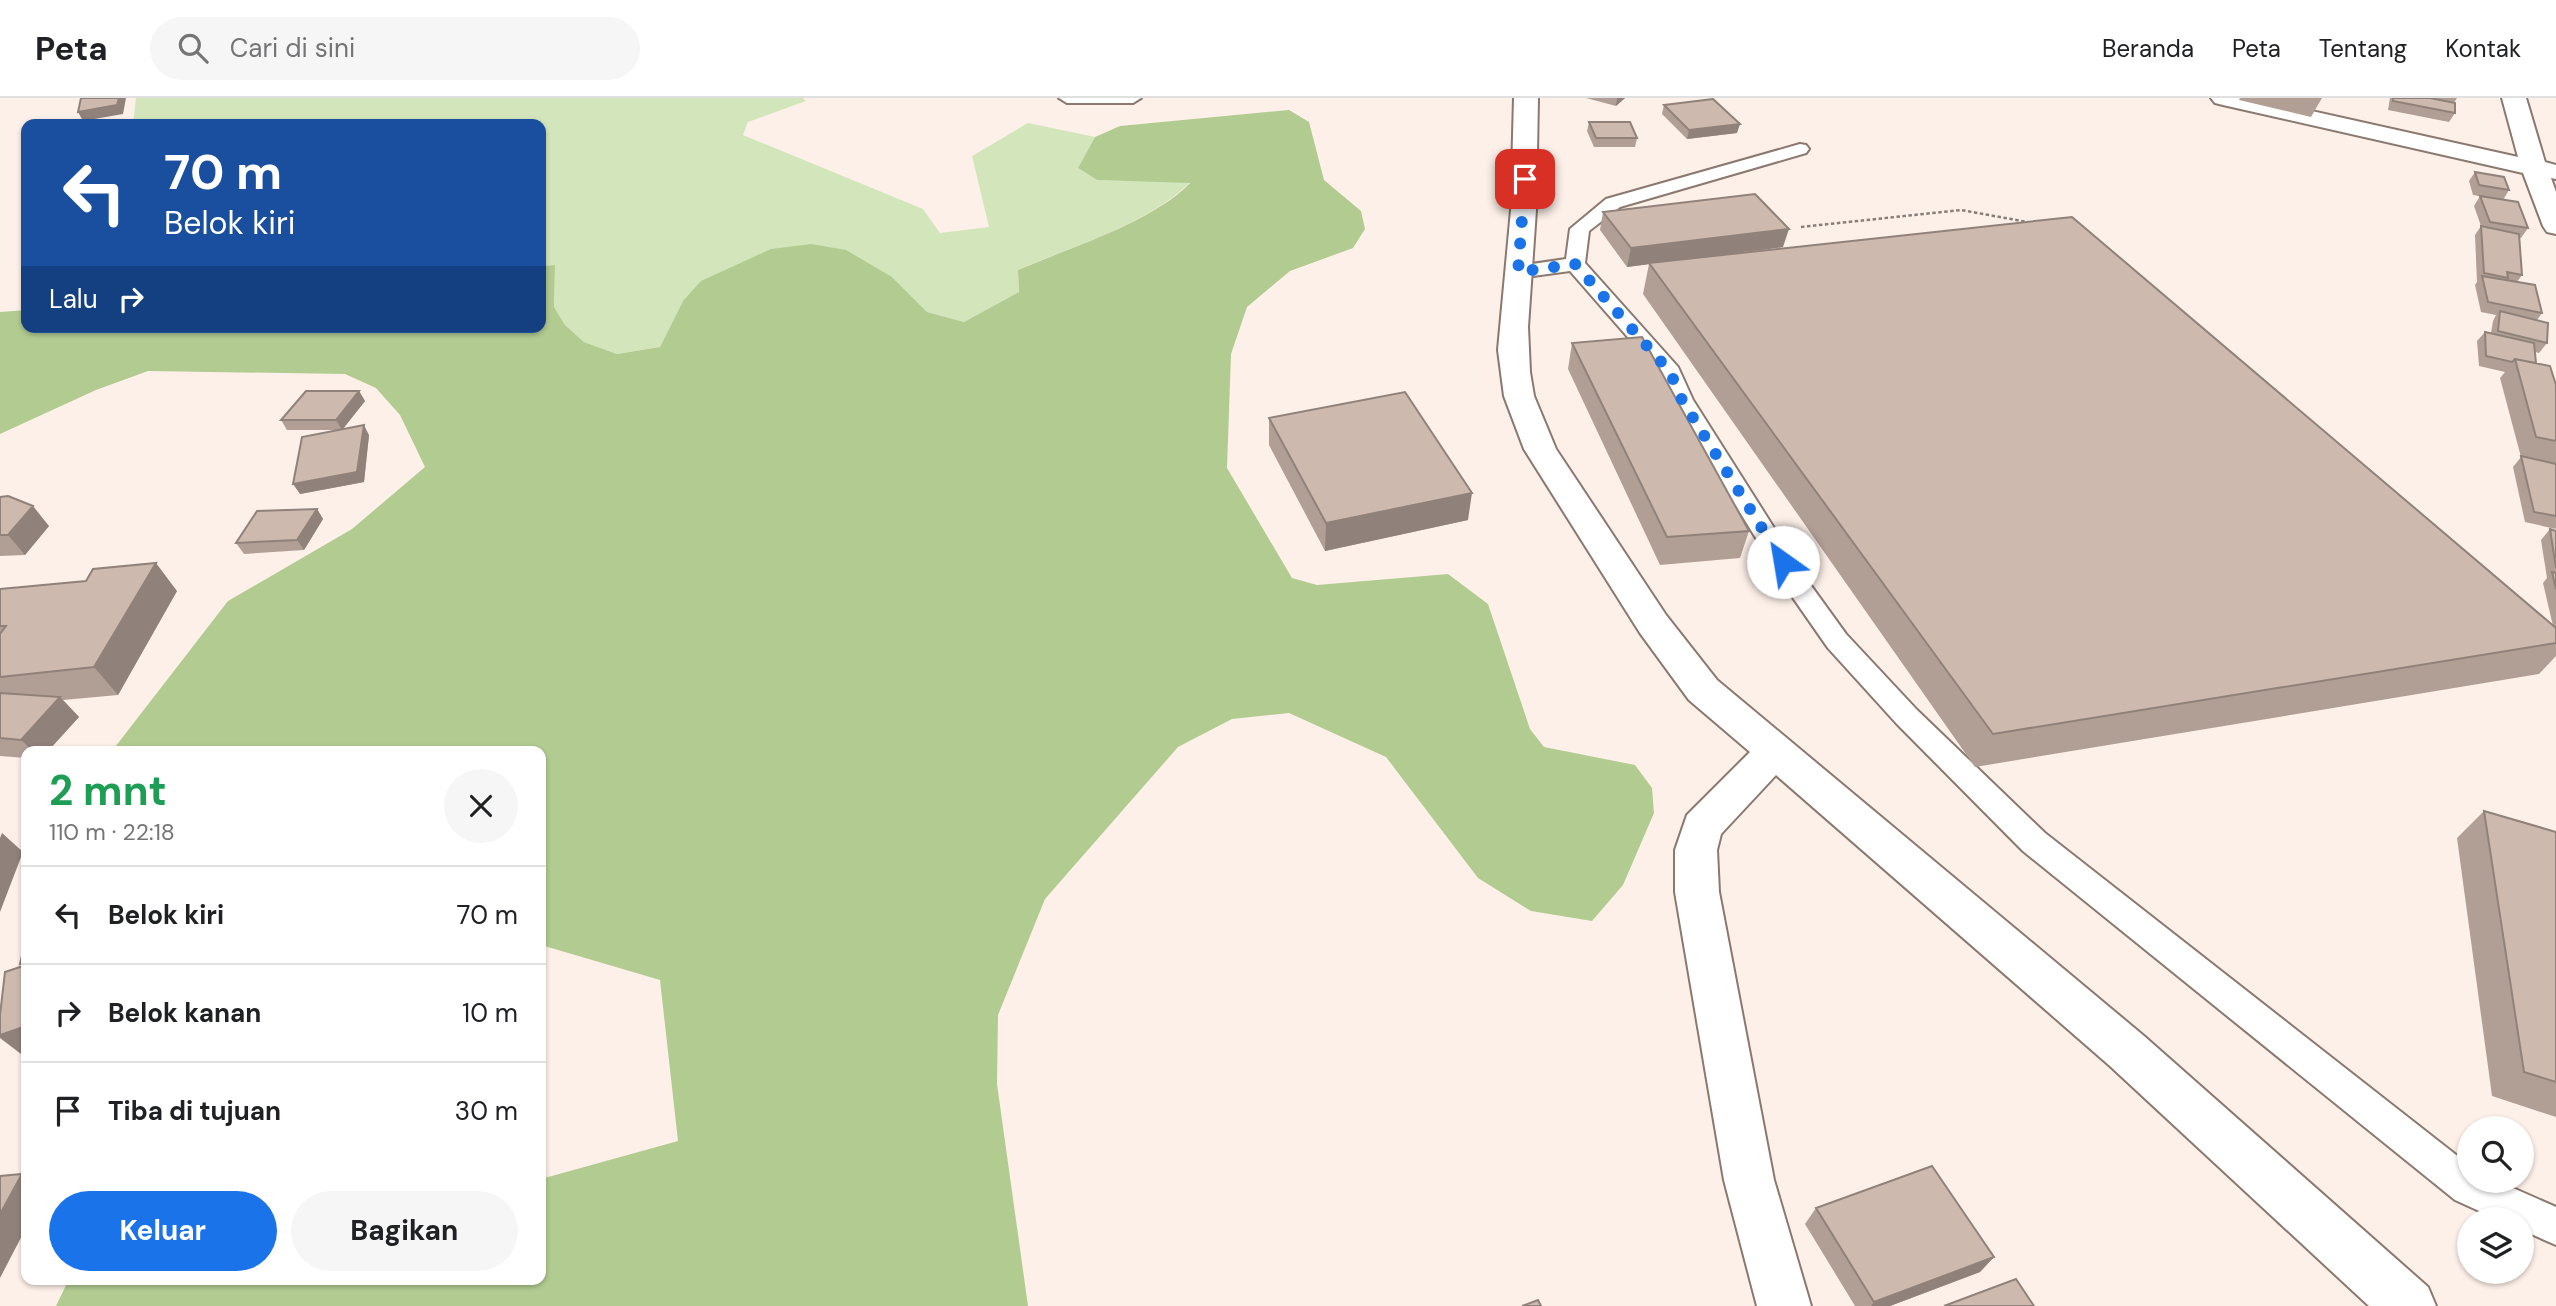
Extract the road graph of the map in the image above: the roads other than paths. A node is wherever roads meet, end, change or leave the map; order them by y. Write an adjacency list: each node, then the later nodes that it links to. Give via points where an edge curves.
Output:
1 (1067, 98): 2 (lane)
2 (1133, 98)
3 (1526, 98): 10 (street)
4 (2223, 98): 7 (street)
5 (2514, 98): 7 (street)
6 (1800, 149): 9 (lane, via 1613,203 1580,229)
7 (2544, 168): 8 (street)
8 (2556, 226)
9 (1575, 264): 10 (lane); 12 (lane, via 1670,372 1682,400 1798,586 1838,640 1907,717 2034,842 2468,1186)
10 (1518, 272): 11 (street, via 1511,349 1524,419 1540,449 1693,680)
11 (1776, 750): 13 (street, via 1702,827 1696,850 1697,892 1749,1180); 14 (street, via 2127,1051)
12 (2556, 1226)
13 (1784, 1306)
14 (2409, 1306)

